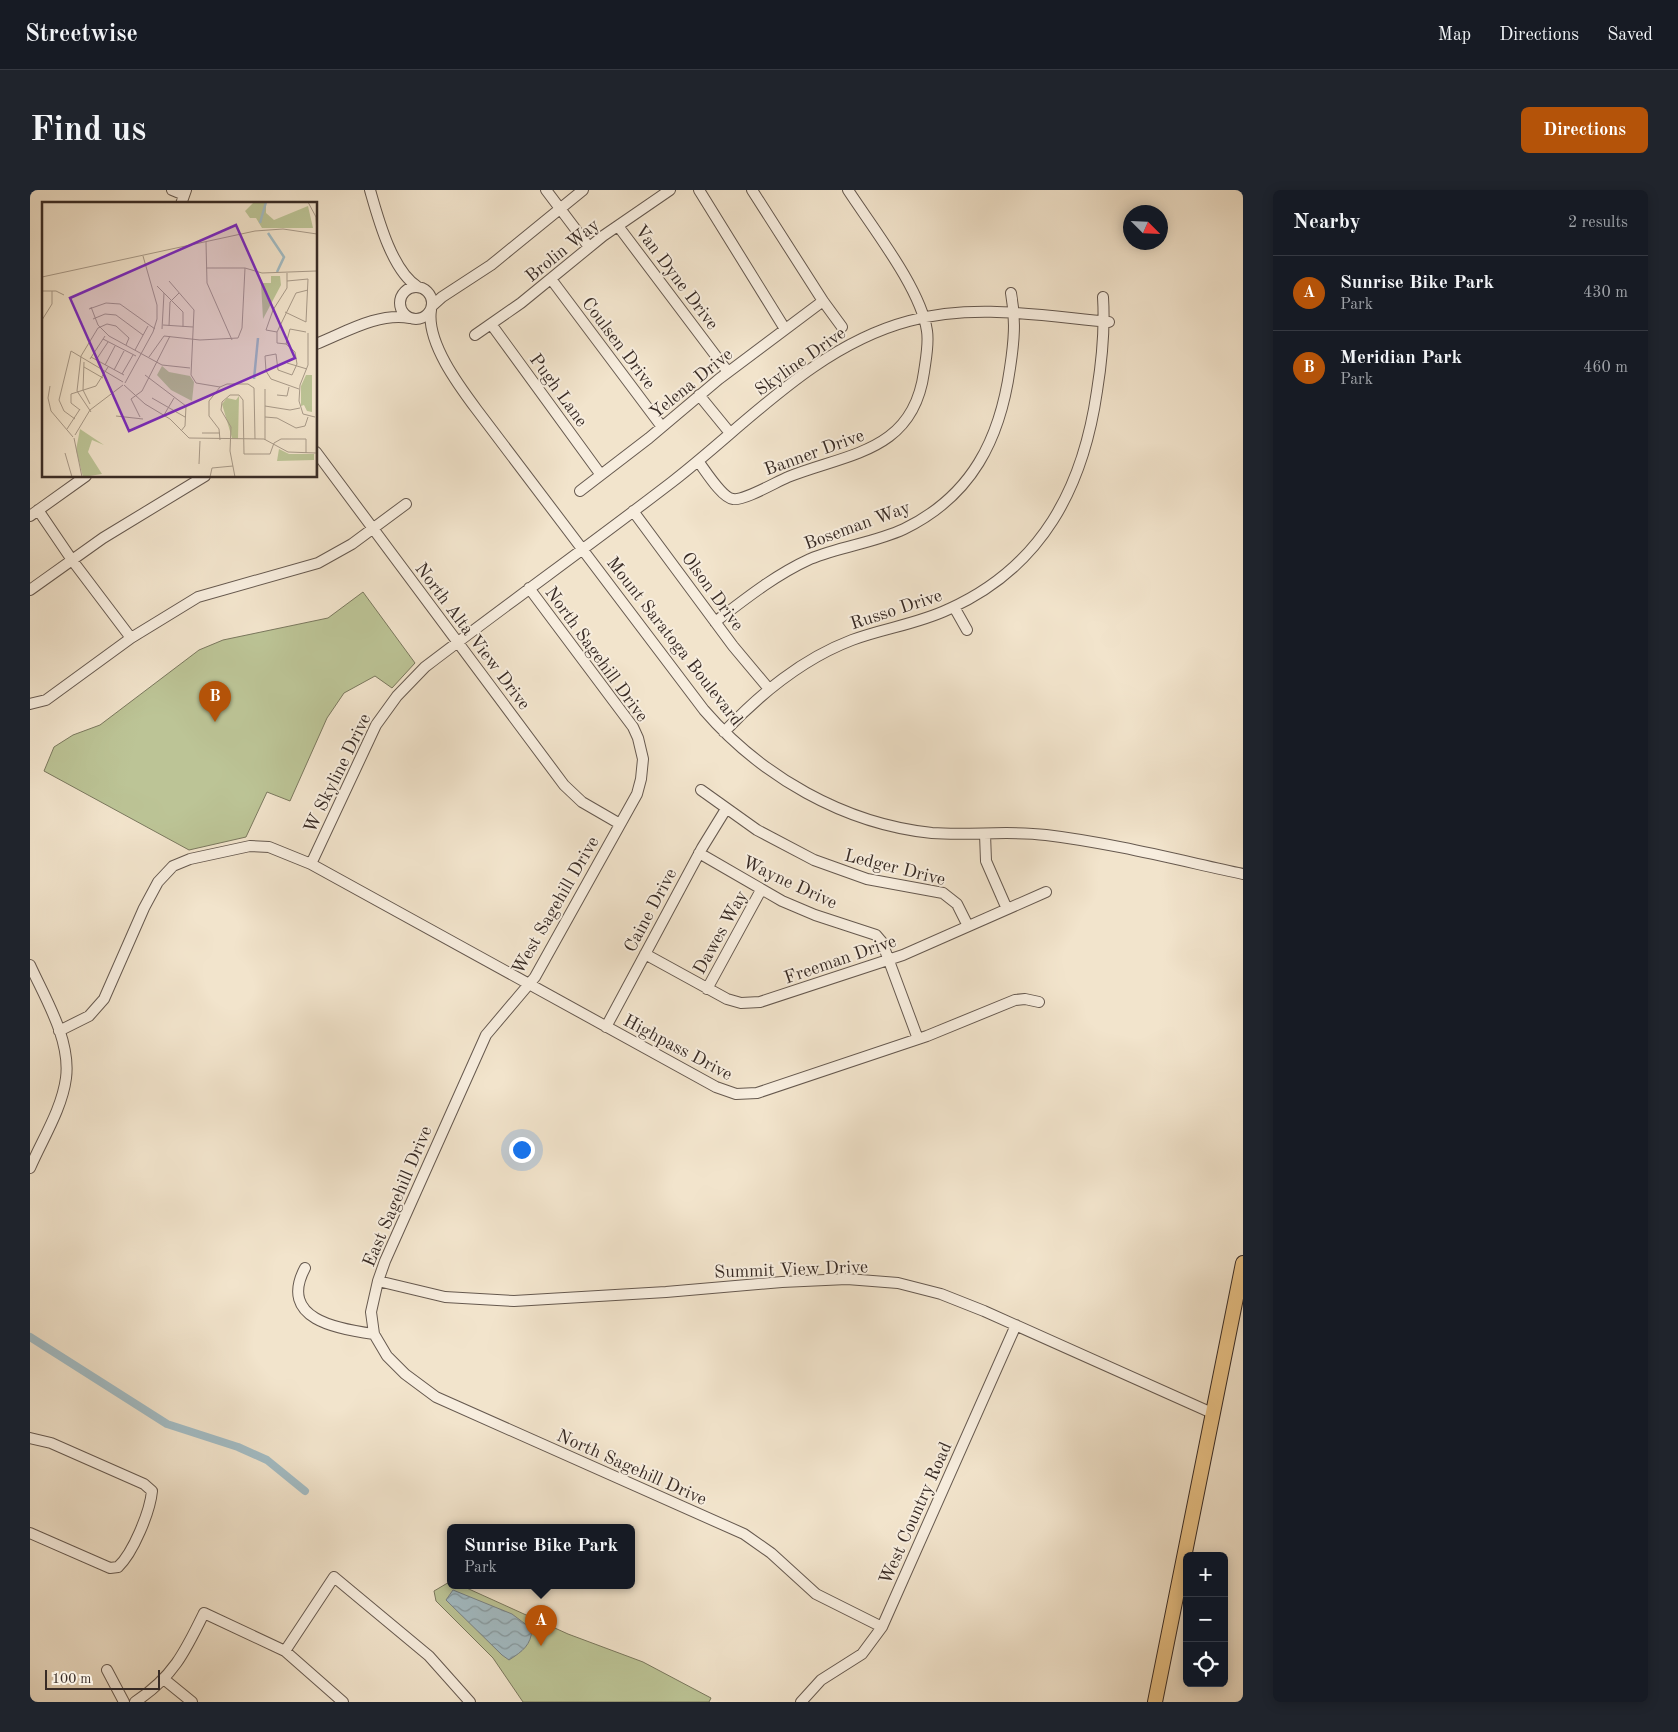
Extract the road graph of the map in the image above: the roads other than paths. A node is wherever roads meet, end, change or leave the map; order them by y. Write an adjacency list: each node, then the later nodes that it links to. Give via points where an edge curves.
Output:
1 (172, 190): 9 (street)
2 (370, 190): 13 (street)
3 (546, 190): 10 (street)
4 (583, 190): 10 (street)
5 (670, 190): 11 (street, Brolin Way)
6 (699, 190): 29 (street)
7 (752, 190): 20 (street)
8 (848, 190): 23 (street, Banner Drive, via 917,297)
9 (184, 196)
10 (560, 208): 12 (street); 15 (street, via 491,265)
11 (618, 226): 12 (street, Brolin Way); 33 (street, Van Dyne Drive)
12 (589, 247): 14 (street, Brolin Way)
13 (397, 262): 16 (street, via 408,278); 19 (street)
14 (551, 279): 27 (street, Brolin Way); 35 (street, Coulsen Drive)
15 (458, 287): 16 (street, via 442,291); 21 (street, via 439,299)
16 (422, 288): 19 (street, via 411,288); 21 (street, via 432,299)
17 (1011, 293): 22 (street, Boseman Way)
18 (1103, 297): 26 (street, Russo Drive)
19 (401, 298): 24 (street, via 401,310); 25 (street, via 392,310)
20 (823, 301): 28 (street); 29 (street, Yelena Drive)
21 (432, 308): 24 (street, via 422,319); 32 (street, Mount Saratoga Boulevard, via 431,324)
22 (1015, 313): 23 (street, Skyline Drive, via 963,312); 26 (street, Skyline Drive); 52 (street, Boseman Way, via 1015,335 1002,415 988,449 962,485 917,522 889,535 802,563 768,583)
23 (924, 317): 36 (street, Skyline Drive, via 883,329 843,349 803,375); 38 (street, Banner Drive, via 928,345 919,394 901,426 875,447 789,476 735,500 723,494)
24 (412, 319): 25 (street, via 392,317); 32 (street, Mount Saratoga Boulevard)
25 (374, 321): 31 (street)
26 (1106, 322): 51 (street, Russo Drive, via 1090,434 1079,472 1067,497 1047,530 1022,560 987,588)
27 (491, 324): 30 (street, Brolin Way); 39 (street, Pugh Lane)
28 (842, 327)
29 (786, 329): 33 (street, Yelena Drive)
30 (475, 335)
31 (318, 343)
32 (436, 344): 47 (street, Mount Saratoga Boulevard, via 466,396)
33 (728, 372): 34 (street, Yelena Drive)
34 (699, 395): 35 (street, Yelena Drive); 36 (street)
35 (662, 427): 39 (street, Yelena Drive)
36 (730, 433): 38 (street, Skyline Drive)
37 (318, 455): 46 (street, North Alta View Drive)
38 (698, 461): 44 (street, Skyline Drive)
39 (601, 475): 42 (street, Yelena Drive)
40 (83, 478): 45 (street)
41 (202, 478): 48 (street)
42 (580, 491)
43 (406, 504): 46 (street)
44 (633, 511): 47 (street, Skyline Drive); 52 (street, Olson Drive)
45 (34, 513): 48 (street)
46 (372, 529): 54 (street, via 318,563 198,597); 55 (street, North Alta View Drive)
47 (582, 549): 49 (street, W Skyline Drive); 58 (street, Mount Saratoga Boulevard)
48 (72, 560): 50 (street); 54 (street)
49 (529, 588): 55 (street, W Skyline Drive); 61 (street, North Sagehill Drive, via 638,738 643,759 641,779 637,794)
50 (30, 590)
51 (954, 607): 53 (street); 56 (street, Russo Drive, via 838,646 802,665)
52 (715, 622): 56 (street, Olson Drive)
53 (967, 630)
54 (130, 638): 57 (street, via 46,700)
55 (458, 642): 61 (street, North Alta View Drive, via 564,785 582,802); 64 (street, W Skyline Drive, via 425,667 376,724)
56 (769, 689): 58 (street, Russo Drive)
57 (30, 704)
58 (724, 732): 62 (street, Mount Saratoga Boulevard, via 776,774 845,811 918,831)
59 (700, 790): 60 (street, Ledger Drive)
60 (726, 810): 63 (street, Caine Drive); 69 (street, Ledger Drive, via 771,839 827,865 882,882 943,893 957,904)
61 (620, 824): 73 (street, West Sagehill Drive)
62 (985, 834): 65 (street, Mount Saratoga Boulevard, via 1070,838); 68 (street, via 986,861)
63 (699, 854): 66 (street, Wayne Drive); 70 (street, Caine Drive)
64 (311, 864): 73 (street, Highpass Drive); 77 (street, Highpass Drive, via 269,847 250,846 190,859 173,866 158,882 98,1007 82,1021)
65 (1243, 874)
66 (762, 890): 71 (street, Wayne Drive, via 815,915 873,933 882,942); 74 (street, Dawes Way)
67 (1046, 892): 68 (street, Freeman Drive)
68 (1007, 909): 69 (street, Freeman Drive)
69 (968, 926): 71 (street, Freeman Drive)
70 (645, 954): 74 (street, Freeman Drive); 76 (street, Caine Drive)
71 (889, 960): 74 (street, Freeman Drive, via 760,1002 734,1001); 78 (street, Wayne Drive)
72 (30, 965): 77 (street)
73 (529, 985): 76 (street, Highpass Drive); 79 (street, West Sagehill Drive, via 486,1035)
74 (707, 989)
75 (1039, 1002): 78 (street, Highpass Drive, via 1015,1000)
76 (606, 1027): 78 (street, Highpass Drive, via 722,1090 743,1095)
77 (59, 1031): 80 (street, via 66,1079)
78 (918, 1040)
79 (467, 1075): 83 (street, East Sagehill Drive)
80 (30, 1168)
81 (1243, 1263): 86 (highway)
82 (305, 1268): 85 (street, via 298,1281 299,1300 312,1317 333,1327)
83 (378, 1282): 84 (street, Summit View Drive, via 446,1297 514,1301 847,1279 898,1283 941,1294); 85 (street, East Sagehill Drive, via 371,1312)
84 (1016, 1325): 86 (street, Summit View Drive); 89 (street, West Country Road)
85 (374, 1334): 89 (street, North Sagehill Drive, via 387,1356 436,1397 744,1534 816,1594)
86 (1212, 1413): 99 (highway)
87 (30, 1438): 88 (street, via 51,1443 144,1484 152,1491 151,1502 126,1560 118,1567 110,1568)
88 (30, 1533)
89 (882, 1627): 98 (street, West Country Road, via 862,1654 812,1689)
90 (285, 1651): 92 (street, via 204,1613 185,1652); 96 (street); 97 (street, via 334,1577 429,1656)
91 (107, 1670): 94 (street)
92 (165, 1680): 93 (street); 95 (street)
93 (140, 1699)
94 (124, 1702)
95 (192, 1702)
96 (343, 1702)
97 (470, 1702)
98 (801, 1702)
99 (1155, 1702)

